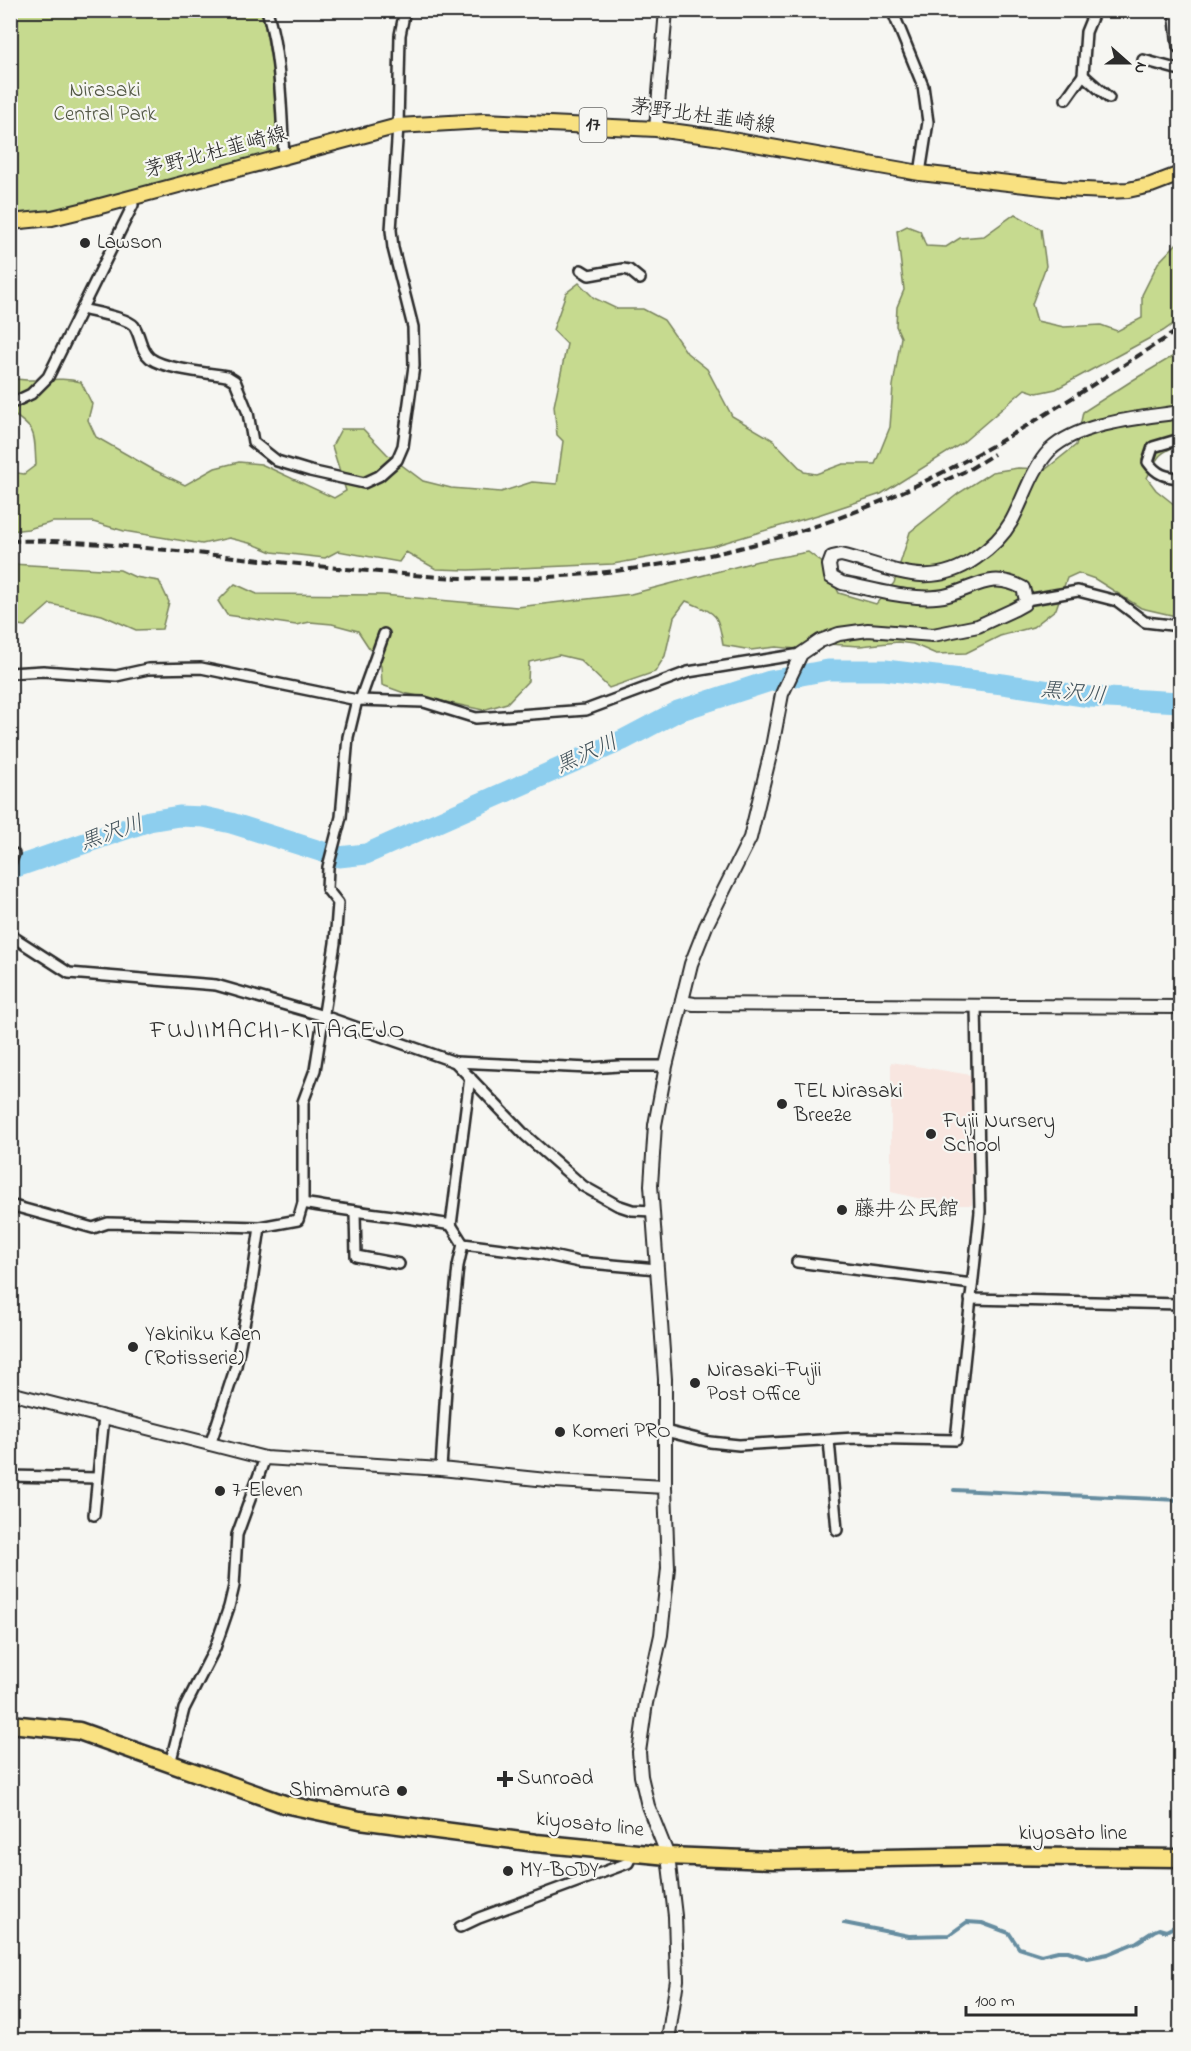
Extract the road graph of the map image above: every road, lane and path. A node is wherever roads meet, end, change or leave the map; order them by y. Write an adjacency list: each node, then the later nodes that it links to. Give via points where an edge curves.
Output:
1 (267, 10): 15 (street, via 277,62)
2 (405, 10): 13 (street, via 400,34)
3 (666, 10): 14 (street)
4 (892, 10): 16 (street, via 923,86 928,122)
5 (1095, 10): 10 (street, via 1086,32)
6 (1174, 10): 7 (street)
7 (1178, 47)
8 (1143, 60): 9 (street)
9 (1176, 69)
10 (1083, 75): 11 (street); 12 (street)
11 (1109, 98)
12 (1066, 99)
13 (398, 126): 14 (main road, 茅野北杜韮崎線 / 17, via 484,121); 15 (main road, 茅野北杜韮崎線 / 17); 22 (street, via 391,230 413,327 414,366 403,446 397,460 379,476 364,483 277,461 253,442 248,413 235,381 227,376 161,364 143,350 133,325)
14 (656, 129): 16 (main road, 茅野北杜韮崎線 / 17)
15 (284, 157): 18 (main road, 茅野北杜韮崎線 / 17)
16 (920, 173): 17 (main road, 茅野北杜韮崎線 / 17, via 1107,191 1151,185)
17 (1180, 174)
18 (131, 198): 19 (main road, 茅野北杜韮崎線 / 17, via 52,218); 22 (street, via 133,206)
19 (10, 222)
20 (581, 270): 21 (street, via 589,275 623,269)
21 (640, 279)
22 (82, 309): 23 (street, via 48,377 31,394)
23 (10, 404)
24 (1180, 412): 27 (street, via 1108,423 1080,432 1052,449 1039,465 1010,524 988,549 964,567 945,574 918,576 841,555 832,557 829,566 831,577 842,583 903,595 946,596 987,580 1004,580 1023,588)
25 (1180, 439): 26 (street, via 1153,447 1148,462 1162,475)
26 (1180, 478)
27 (1026, 600): 28 (street, via 1078,591 1117,601 1145,622); 30 (street, via 978,626 933,635 868,630 839,634)
28 (1180, 626)
29 (384, 634): 32 (street)
30 (801, 654): 32 (street, via 688,672 586,710 476,718 424,702); 34 (street, via 782,694 750,838 706,926)
31 (10, 673): 32 (street, via 116,676 148,669 201,668)
32 (358, 700): 37 (street, via 348,737 341,817 328,867 327,889 338,903)
33 (10, 935): 37 (street, via 69,972 216,985)
34 (682, 1002): 35 (street); 39 (street)
35 (976, 1006): 36 (street); 51 (street, via 981,1191)
36 (1180, 1007)
37 (324, 1016): 38 (street); 41 (street, via 315,1070 303,1102)
38 (454, 1062): 39 (street, via 590,1068); 40 (street)
39 (666, 1066): 43 (street, via 655,1125)
40 (470, 1077): 43 (street, via 525,1135 583,1186 617,1205); 45 (street)
41 (303, 1203): 44 (street); 46 (street, via 298,1220)
42 (10, 1205): 46 (street, via 93,1228 108,1223)
43 (653, 1211): 50 (street)
44 (355, 1213): 45 (street); 49 (street, via 356,1256)
45 (451, 1225): 47 (street)
46 (260, 1227): 58 (street, via 236,1366)
47 (464, 1244): 50 (street, via 579,1262); 60 (street, via 458,1266)
48 (797, 1262): 51 (street)
49 (399, 1264)
50 (657, 1269): 56 (street)
51 (972, 1284): 52 (street)
52 (970, 1299): 53 (street); 57 (street, via 956,1440)
53 (1180, 1304)
54 (10, 1393): 55 (street)
55 (104, 1417): 58 (street); 62 (street)
56 (665, 1431): 57 (street, via 739,1445); 63 (street)
57 (829, 1440): 65 (street)
58 (210, 1445): 59 (street)
59 (265, 1458): 60 (street); 67 (street, via 237,1535 229,1607 184,1709)
60 (441, 1469): 63 (street)
61 (10, 1476): 62 (street)
62 (97, 1478): 64 (street)
63 (665, 1487): 69 (street, via 665,1608 639,1752 648,1806)
64 (94, 1515)
65 (837, 1530)
66 (11, 1727): 67 (highway, kiyosato line, via 79,1731)
67 (170, 1764): 68 (highway, kiyosato line, via 284,1804 360,1820)
68 (633, 1853): 69 (highway, kiyosato line); 71 (street, via 628,1863)
69 (668, 1856): 70 (highway, kiyosato line, via 774,1860); 72 (street, via 677,1980)
70 (1180, 1858)
71 (459, 1927)
72 (668, 2040)

